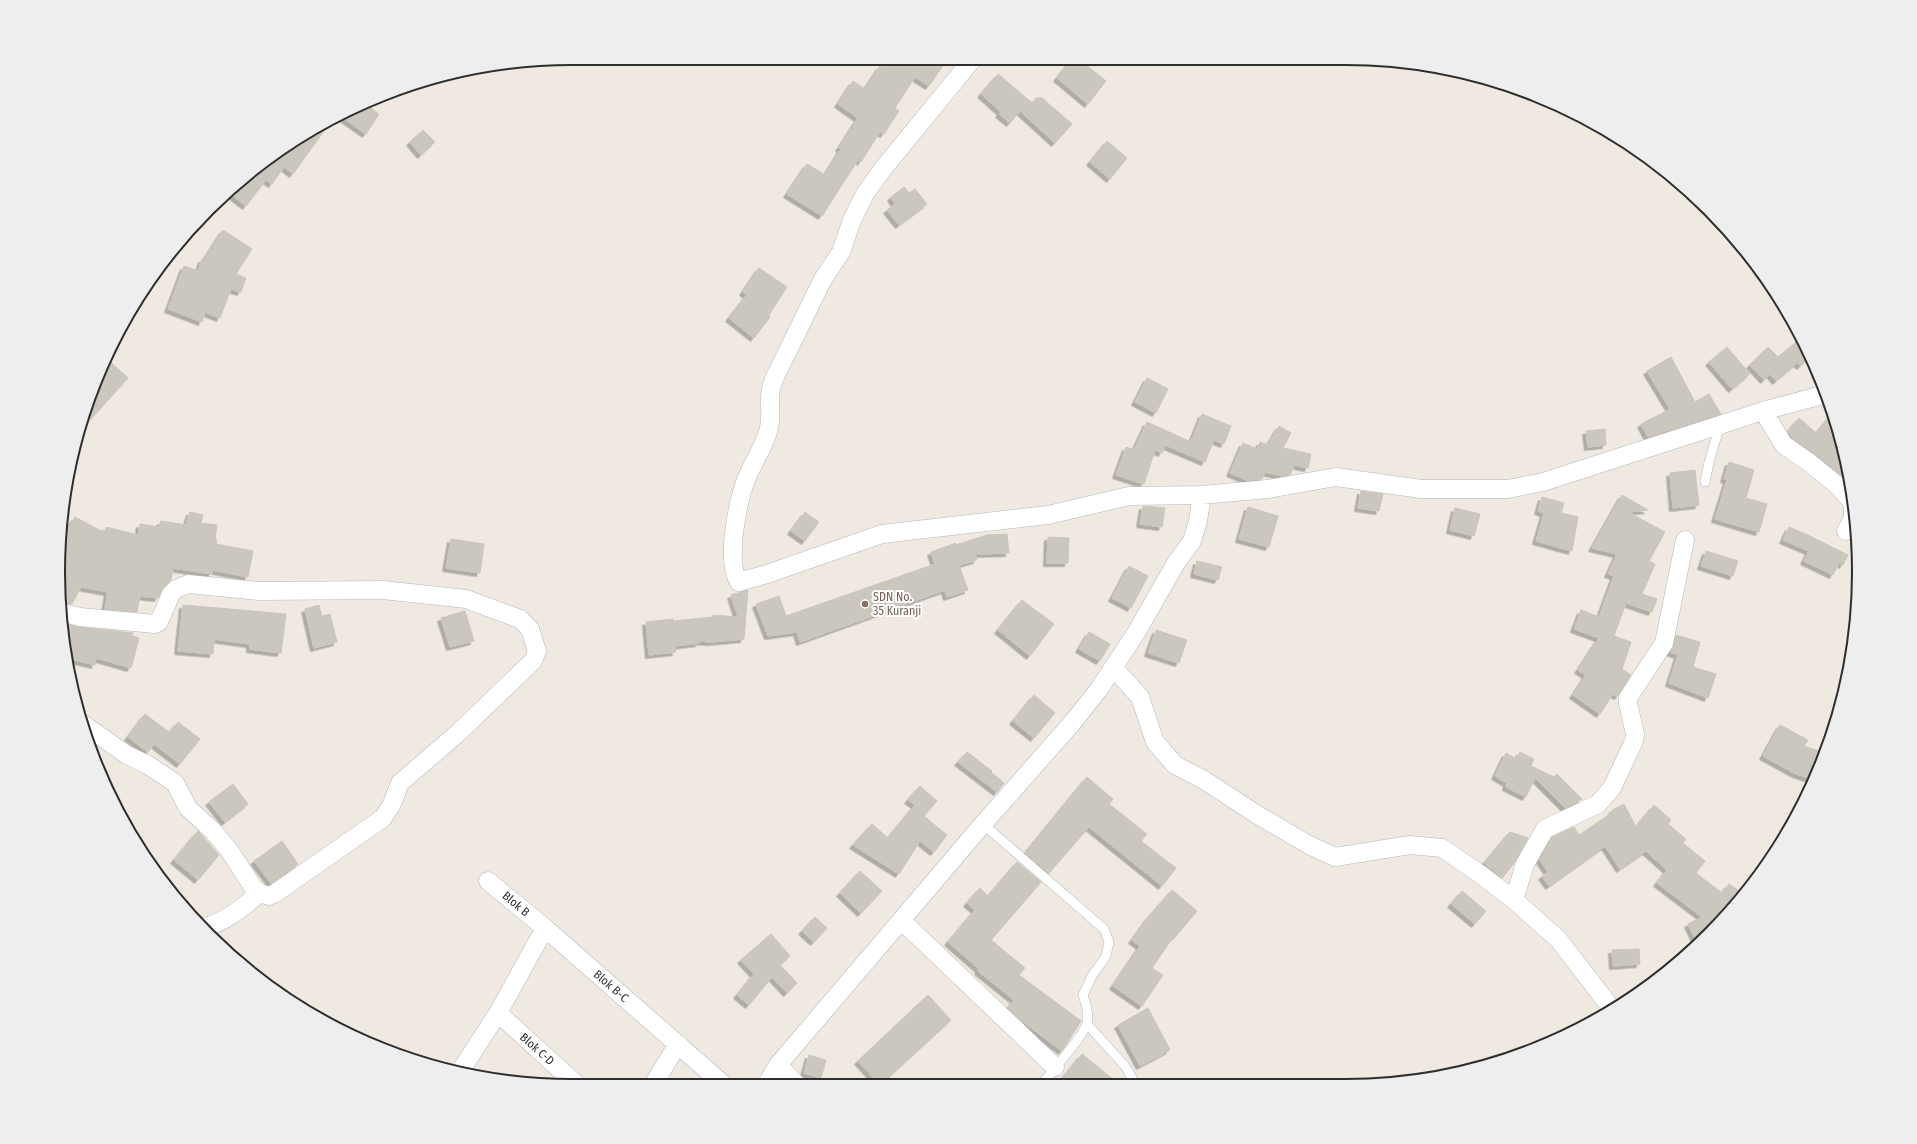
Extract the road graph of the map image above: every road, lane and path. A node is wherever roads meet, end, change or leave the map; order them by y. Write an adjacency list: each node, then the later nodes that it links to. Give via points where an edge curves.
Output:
1 (968, 65): 6 (street, via 865,194 852,220 841,252 823,279 774,379 769,391 770,427 747,476 734,525 733,568 738,581 767,574 882,534 1048,515 1129,496)
2 (1820, 396): 3 (street)
3 (1763, 411): 4 (street); 7 (street, via 1784,445 1810,463)
4 (1720, 425): 5 (lane); 6 (street, via 1543,482 1508,489 1421,489 1336,477 1268,489)
5 (1705, 482)
6 (1202, 495): 12 (street, via 1192,541 1176,563)
7 (1846, 495)
8 (1850, 524): 9 (street)
9 (1846, 531)
10 (1685, 540): 17 (street, via 1664,643 1628,698 1635,734 1612,788 1598,804 1545,829 1524,864)
11 (67, 614): 16 (street, via 148,625 157,624 164,614 171,594 188,584 258,591 383,590 466,599 520,619 530,629 537,651 533,661 458,733 400,783 383,818 274,894 269,896)
12 (1114, 668): 14 (street, via 1073,722); 17 (street, via 1140,697 1154,742 1175,766 1204,780 1262,818 1335,857 1410,845 1442,848)
13 (90, 729): 16 (street, via 175,783 188,808 225,846 253,887)
14 (983, 824): 18 (street); 23 (lane, via 1104,929 1109,942 1106,956 1083,995 1088,1009)
15 (488, 881): 20 (street, Blok B)
16 (260, 893): 19 (street, via 228,916)
17 (1514, 900): 21 (street, via 1558,939)
18 (901, 920): 25 (street); 27 (street)
19 (208, 925)
20 (545, 928): 22 (street); 24 (street, Blok B-C)
21 (1609, 1005)
22 (498, 1013): 26 (street); 28 (street, Blok C-D)
23 (1087, 1024): 27 (lane); 34 (lane, via 1125,1066)
24 (678, 1044): 29 (street); 30 (street)
25 (778, 1065): 31 (street); 32 (street)
26 (463, 1067)
27 (1055, 1067): 33 (lane)
28 (570, 1079)
29 (657, 1079)
30 (717, 1079)
31 (770, 1079)
32 (791, 1079)
33 (1046, 1079)
34 (1133, 1079)

